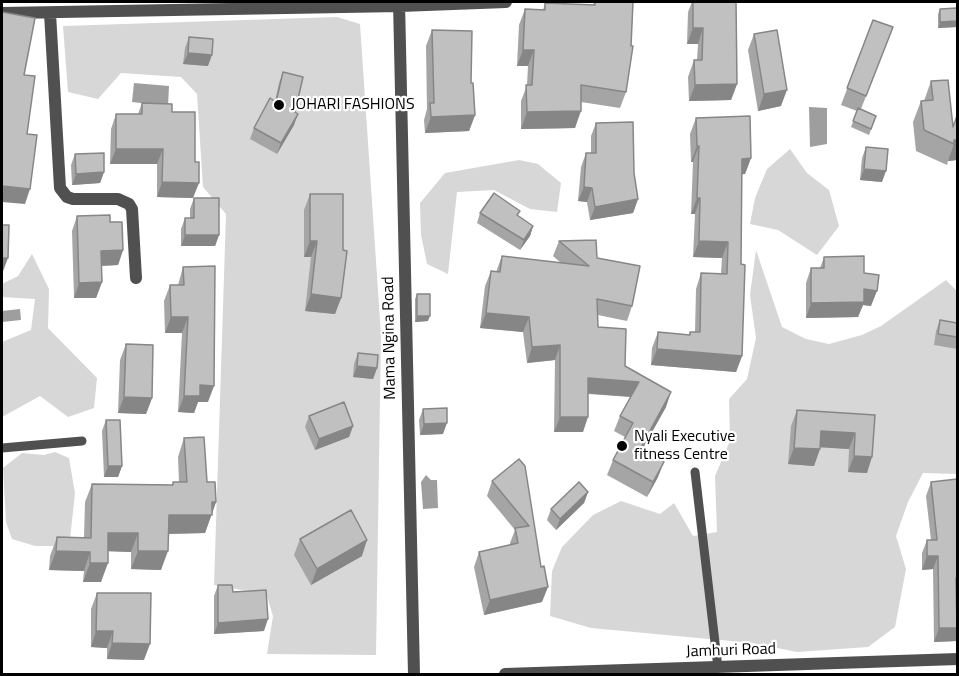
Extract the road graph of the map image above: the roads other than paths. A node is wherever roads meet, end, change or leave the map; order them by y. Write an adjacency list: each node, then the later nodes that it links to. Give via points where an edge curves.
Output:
1 (506, 2): 2 (street)
2 (399, 4): 3 (street); 12 (street, Mama Ngina Road)
3 (126, 6): 4 (street)
4 (50, 12): 5 (street); 6 (street, via 60,188 73,199 118,199 129,204)
5 (2, 13)
6 (136, 278)
7 (82, 441): 8 (lane)
8 (2, 448)
9 (695, 472): 11 (lane)
10 (957, 659): 11 (street, Jamhuri Road)
11 (718, 668): 13 (street, Jamhuri Road)
12 (414, 675)
13 (505, 675)

